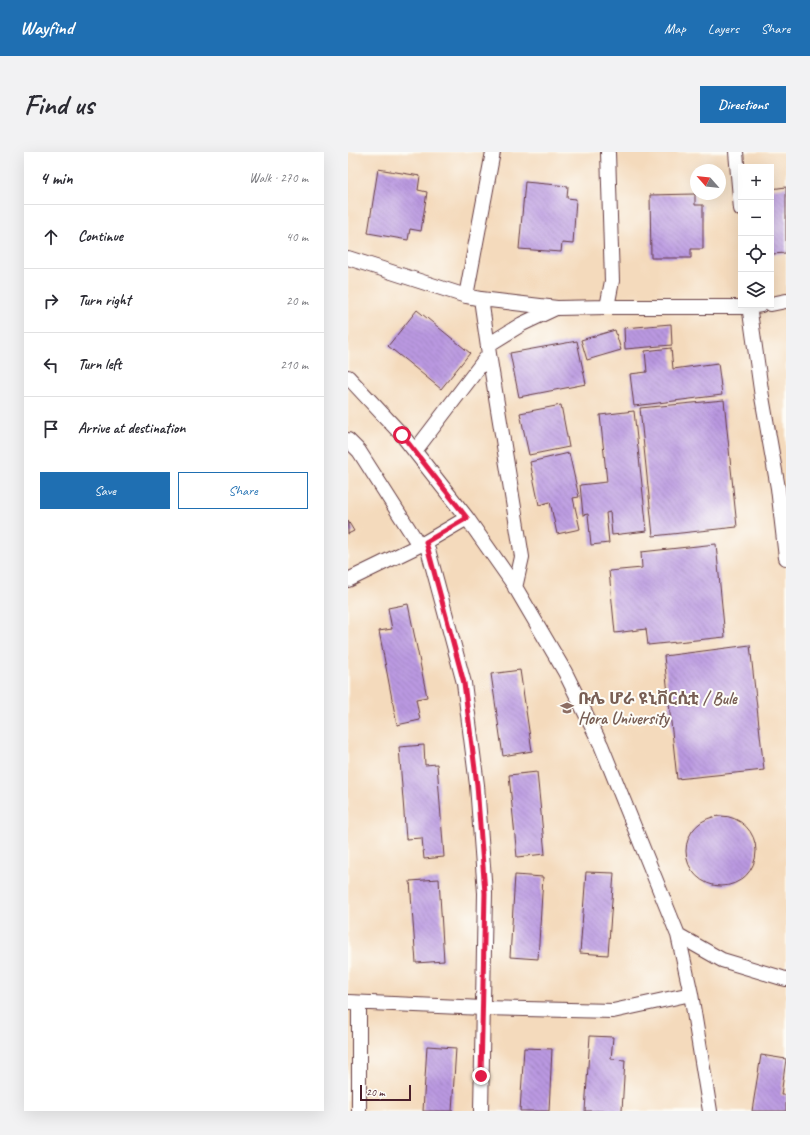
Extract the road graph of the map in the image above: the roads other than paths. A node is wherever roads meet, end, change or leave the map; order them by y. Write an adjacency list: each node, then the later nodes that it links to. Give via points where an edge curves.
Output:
1 (492, 152): 6 (street)
2 (608, 152): 11 (street, via 612,281)
3 (736, 152): 4 (street)
4 (740, 200)
5 (348, 258): 6 (street)
6 (466, 296): 7 (street)
7 (481, 299): 12 (street); 14 (street)
8 (786, 301): 9 (street)
9 (774, 303)
10 (738, 306): 11 (street)
11 (607, 307): 12 (street)
12 (557, 308): 14 (street, via 522,324)
13 (753, 308): 18 (street, via 762,397)
14 (489, 350): 17 (street); 23 (street, via 522,557)
15 (348, 377): 17 (street)
16 (348, 440): 20 (street, via 359,451)
17 (415, 451): 19 (street)
18 (782, 488): 21 (street)
19 (467, 518): 20 (street); 23 (street)
20 (422, 544): 22 (street); 28 (street, via 464,683 477,785 485,893)
21 (786, 558)
22 (348, 580)
23 (516, 588): 24 (street, via 565,672 601,745)
24 (678, 935): 25 (street, via 722,960); 26 (street)
25 (786, 979)
26 (691, 994): 28 (street, via 613,1011); 31 (street)
27 (353, 1003): 28 (street); 29 (street)
28 (483, 1008): 30 (street)
29 (359, 1111)
30 (481, 1111)
31 (710, 1111)

